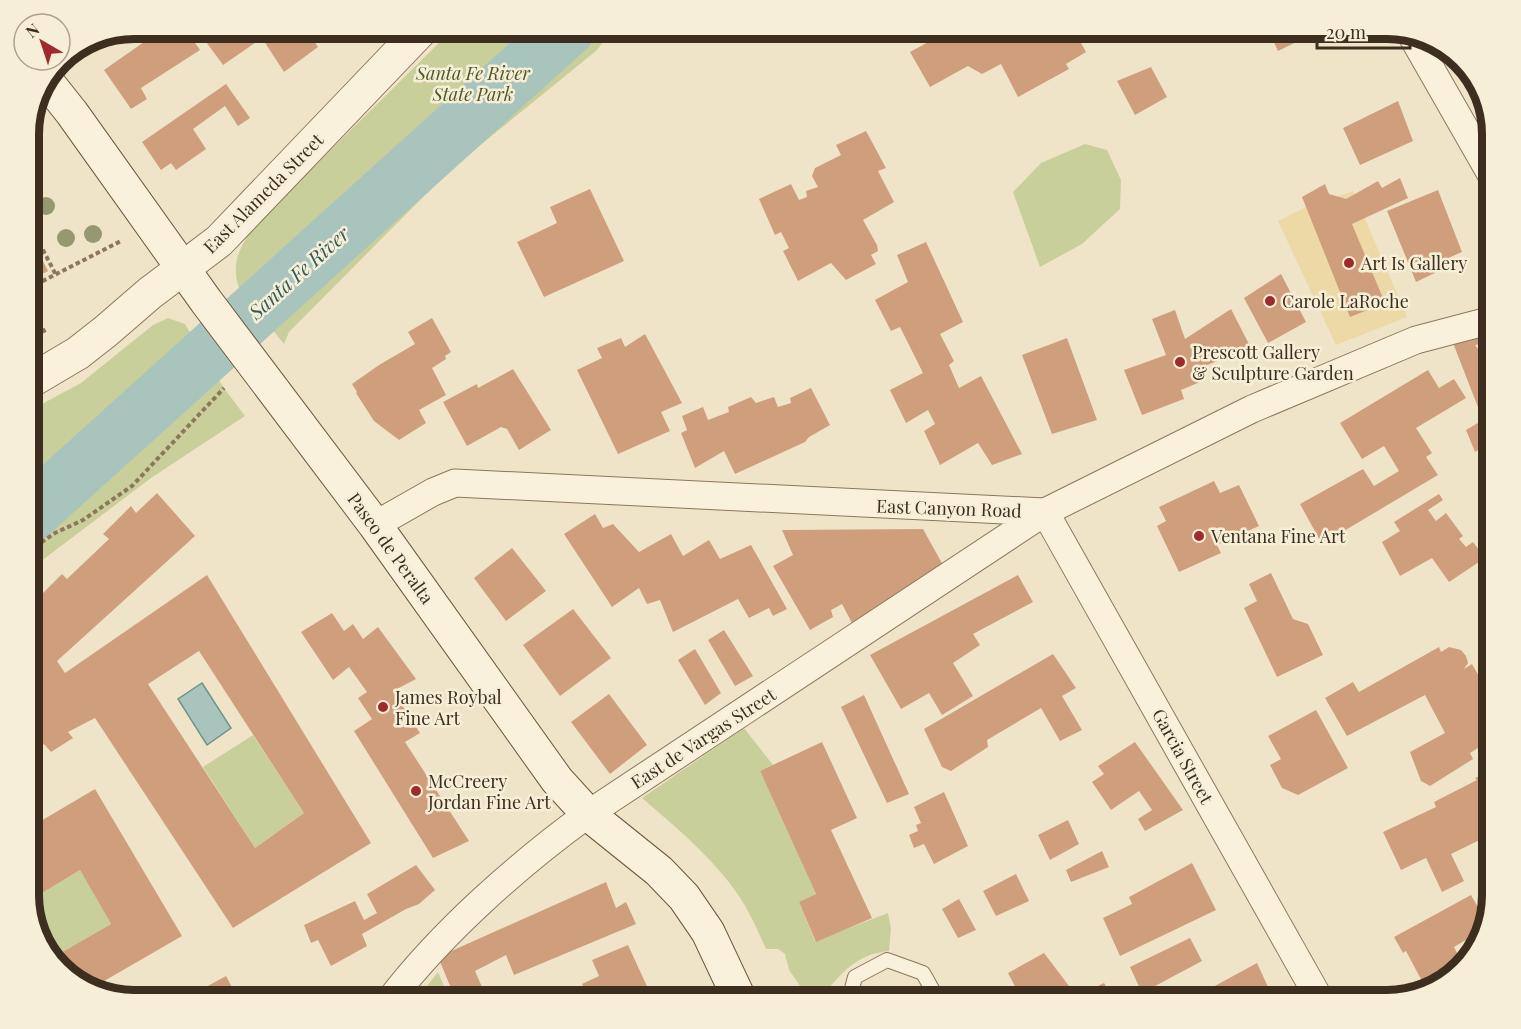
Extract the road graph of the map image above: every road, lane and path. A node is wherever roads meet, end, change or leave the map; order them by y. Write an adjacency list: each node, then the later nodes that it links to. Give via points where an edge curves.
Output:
1 (412, 39): 7 (main road, East Alameda Street, via 219,241)
2 (1416, 44): 4 (street)
3 (52, 88): 7 (main road, Paseo de Peralta)
4 (1482, 158)
5 (121, 241): 8 (path)
6 (39, 242): 8 (path)
7 (183, 269): 13 (main road, East Alameda Street, via 78,352); 16 (main road, Paseo de Peralta)
8 (56, 275): 9 (path)
9 (39, 283)
10 (39, 321): 12 (path)
11 (1482, 323): 15 (street, East Canyon Road, via 1416,340 1252,409)
12 (51, 343)
13 (39, 376)
14 (224, 388): 17 (path, via 132,486 83,520)
15 (1045, 512): 16 (street, East Canyon Road, via 455,483); 18 (street, East de Vargas Street); 23 (street, Garcia Street)
16 (375, 525): 18 (main road, Paseo de Peralta, via 557,780)
17 (39, 544)
18 (588, 814): 19 (street, East de Vargas Street, via 549,842 456,926); 20 (main road, Paseo de Peralta, via 659,871 684,897 708,932)
19 (403, 990)
20 (735, 990)
21 (852, 990): 22 (lane, via 855,977 888,960 923,973)
22 (932, 990)
23 (1314, 990)

